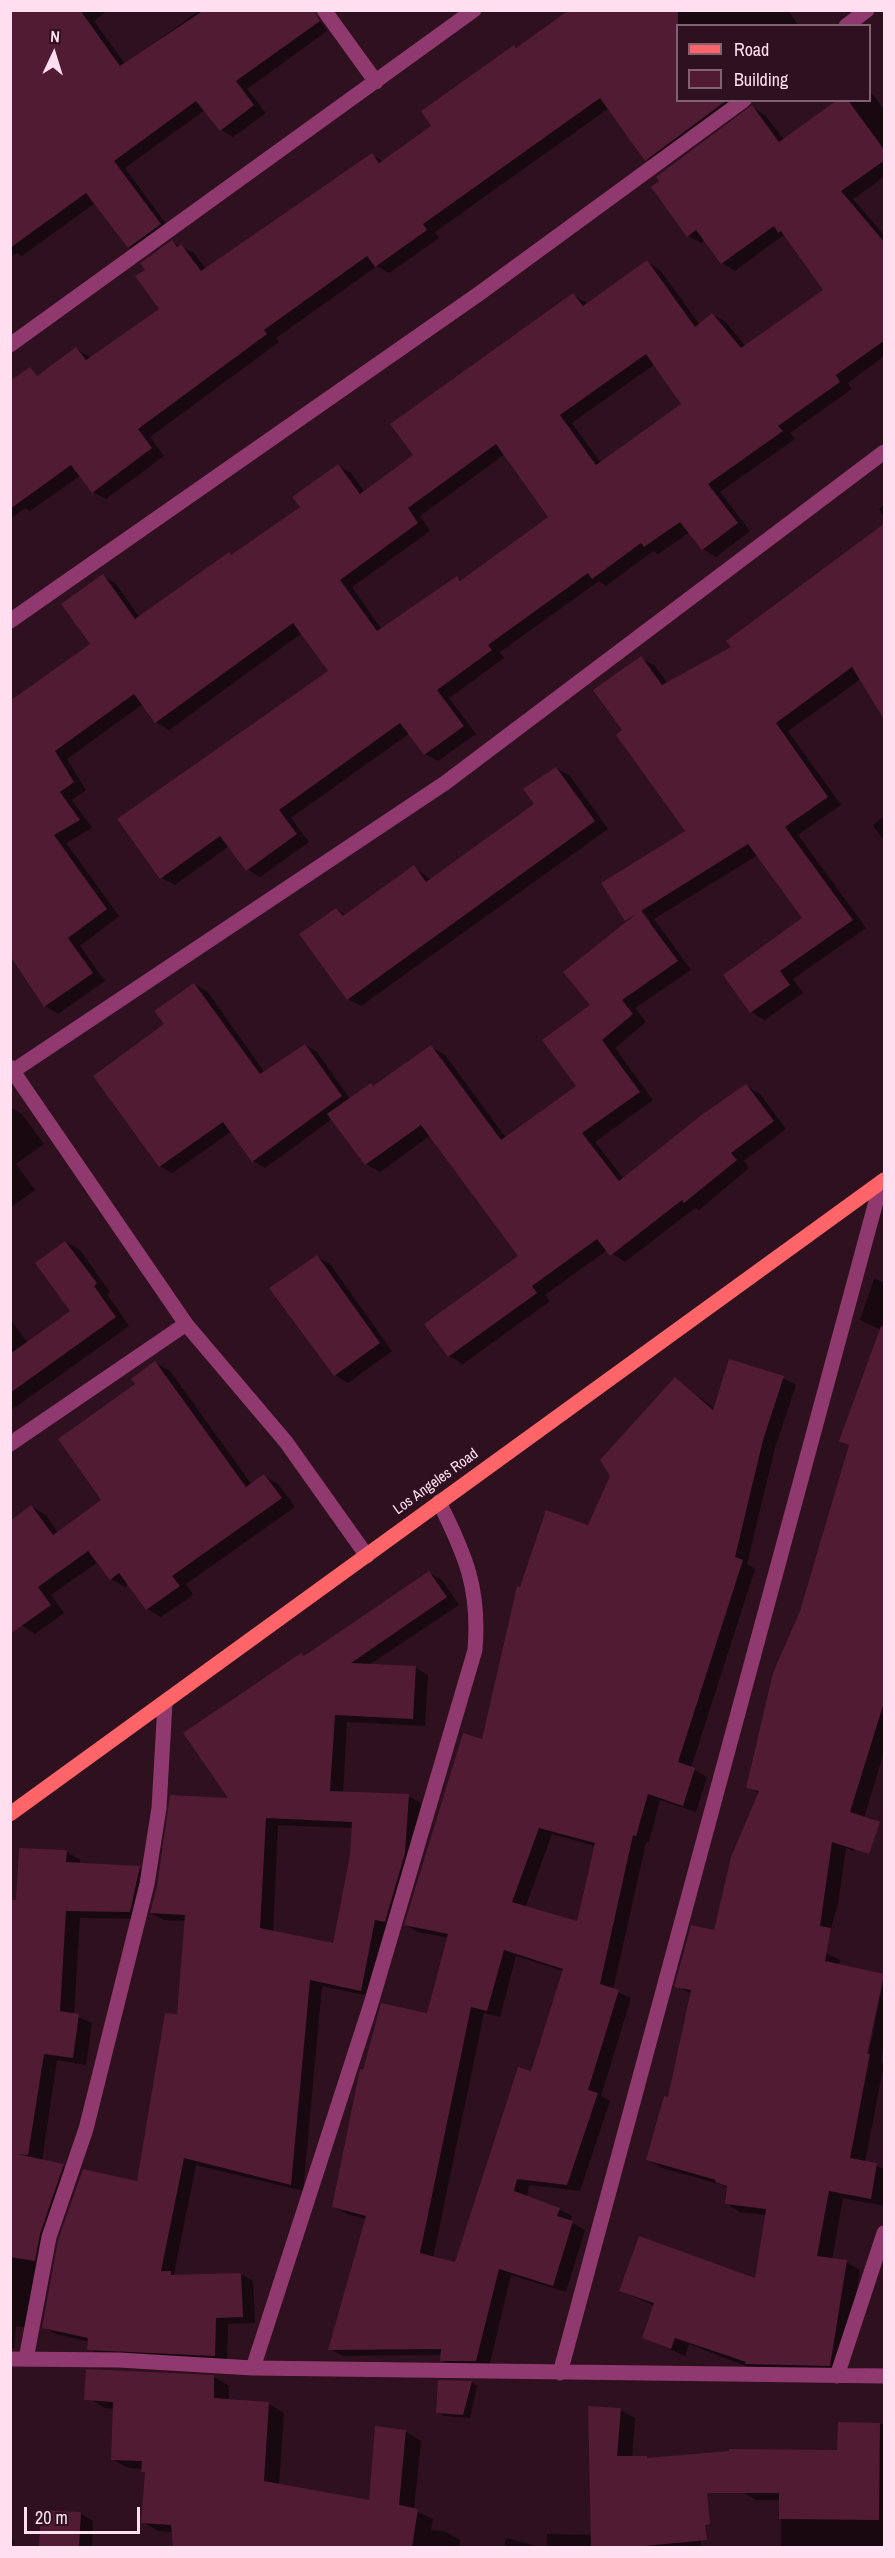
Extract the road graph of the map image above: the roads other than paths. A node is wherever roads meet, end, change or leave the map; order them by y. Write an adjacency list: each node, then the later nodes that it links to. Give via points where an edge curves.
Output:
1 (324, 10): 5 (street)
2 (474, 10): 5 (street)
3 (867, 10): 4 (street)
4 (849, 24)
5 (376, 82): 7 (street)
6 (741, 102): 9 (street, via 480,293)
7 (10, 345)
8 (885, 452): 10 (street, via 446,783)
9 (10, 621)
10 (12, 1069): 12 (street)
11 (883, 1182): 14 (main road, Los Angeles Road); 21 (street)
12 (186, 1324): 13 (street); 15 (street, via 286,1442)
13 (10, 1444)
14 (439, 1502): 15 (main road, Los Angeles Road); 20 (street, via 469,1566 478,1616 475,1650 370,2007)
15 (367, 1556): 16 (main road, Los Angeles Road)
16 (165, 1703): 17 (main road, Los Angeles Road); 19 (street, via 159,1808 147,1884 86,2129 49,2237)
17 (10, 1814)
18 (885, 2233): 22 (street)
19 (18, 2359): 20 (street)
20 (253, 2368): 21 (street)
21 (560, 2373): 22 (street)
22 (837, 2376): 23 (street)
23 (885, 2376)

